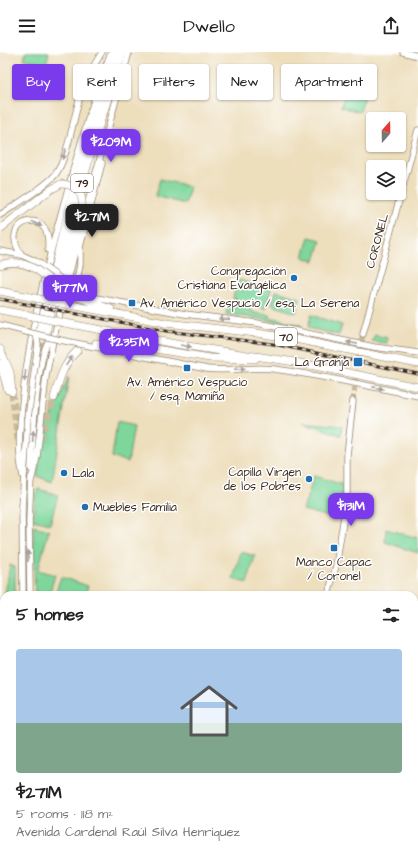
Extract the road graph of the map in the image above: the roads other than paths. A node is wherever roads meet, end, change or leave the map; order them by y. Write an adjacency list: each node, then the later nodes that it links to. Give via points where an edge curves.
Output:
1 (102, 52): 10 (main road, one-way to 10, via 82,93 58,171 45,184)
2 (111, 52): 14 (main road, via 86,122)
3 (116, 52): 24 (highway, 79, via 84,150 57,249)
4 (123, 52): 20 (highway, 79, via 93,144 64,251)
5 (130, 52): 9 (main road)
6 (403, 52): 7 (main road)
7 (418, 56)
8 (418, 130): 23 (main road, CORONEL)
9 (105, 139): 17 (main road, via 102,165 80,247 80,265); 38 (main road, via 48,364 39,443)
10 (0, 215)
11 (0, 229): 20 (highway, bridge, via 53,188 62,184 71,185 81,196 82,205 63,281)
12 (0, 252): 13 (main road)
13 (22, 255): 14 (main road, one-way to 14, via 15,244 15,233 21,224 32,222 40,224 46,232); 16 (main road)
14 (49, 257): 37 (main road, one-way to 37, via 35,316 23,394 19,450)
15 (0, 265): 16 (highway, via 17,262)
16 (38, 266): 17 (highway, bridge)
17 (72, 290): 21 (highway, via 88,302); 28 (main road, one-way to 17, via 374,347 257,323 185,314 107,300)
18 (0, 291): 21 (highway, 70, bridge)
19 (0, 310): 29 (highway, 70, one-way to 29, bridge, via 181,345)
20 (50, 316): 24 (highway, 79)
21 (126, 316): 31 (highway, 70, via 278,336)
22 (0, 325): 24 (main road, bridge)
23 (363, 334)
24 (43, 335): 33 (main road, one-way to 33, bridge, via 207,369 275,369); 36 (main road, bridge, via 38,344); 36 (main road, via 46,344)
25 (96, 343): 29 (highway, via 119,343 220,359)
26 (0, 349): 30 (highway, via 10,372 11,392)
27 (77, 351): 34 (highway, one-way to 27, via 65,367)
28 (418, 353)
29 (277, 359): 32 (highway, 70)
30 (0, 363)
31 (418, 364)
32 (418, 387)
33 (418, 396)
34 (54, 398)
35 (353, 401): 41 (main road, via 347,455 347,497 336,566)
36 (31, 418): 37 (main road); 38 (main road, one-way to 36)
37 (23, 476): 39 (main road)
38 (31, 481): 40 (main road, one-way to 38, via 28,528)
39 (23, 591)
40 (30, 591)
41 (329, 591)

